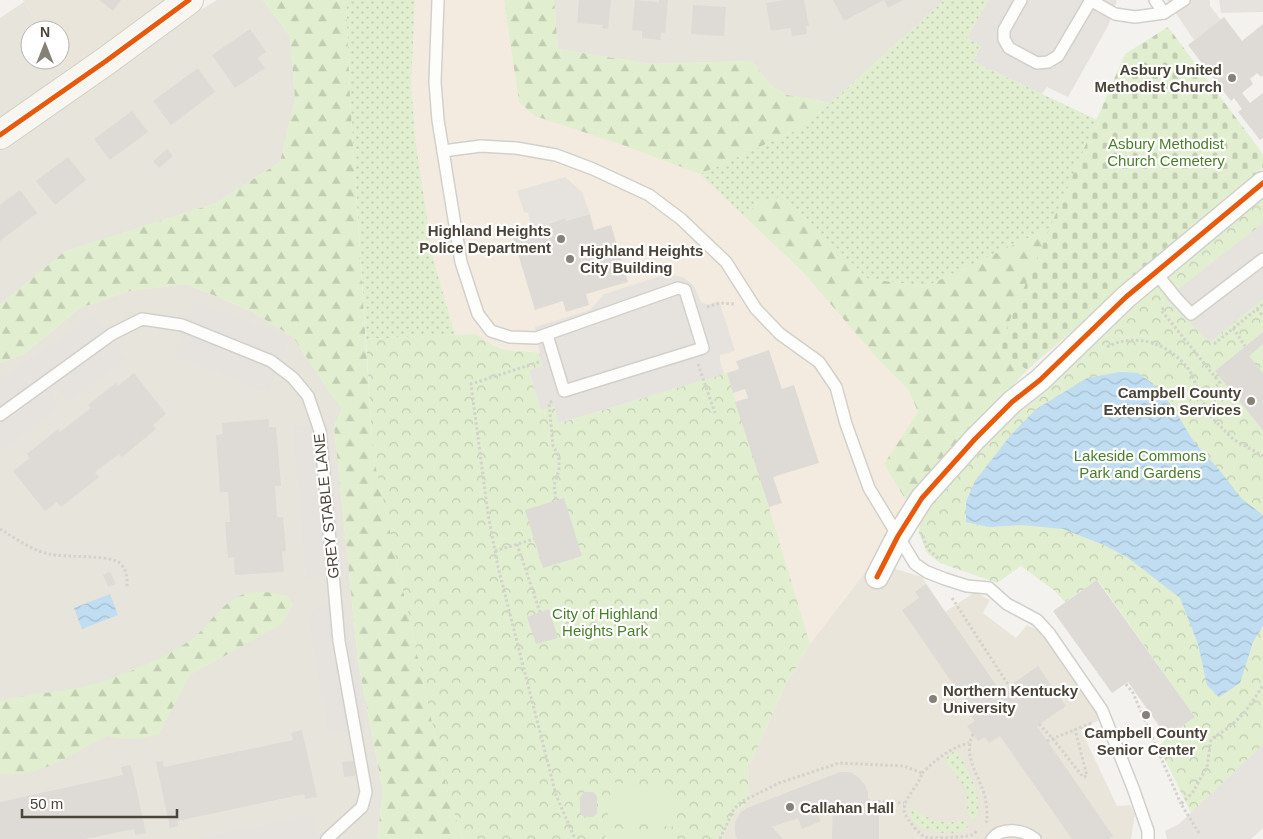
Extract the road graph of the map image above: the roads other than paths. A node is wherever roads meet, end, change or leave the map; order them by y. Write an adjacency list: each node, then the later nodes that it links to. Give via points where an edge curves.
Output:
1 (438, 0): 9 (lane, via 435,82)
2 (1021, 0): 3 (lane, via 1004,30 1004,39 1009,48 1037,63 1048,62 1058,56)
3 (1090, 0): 7 (lane, via 1114,14 1135,17)
4 (1155, 0): 7 (lane)
5 (1184, 0): 7 (lane)
6 (177, 3): 8 (street)
7 (1164, 13)
8 (0, 135)
9 (443, 151): 13 (lane, via 461,262 478,314 491,331 510,337); 15 (lane, via 481,146 556,154 649,195 681,219 726,262 753,306 780,334 819,362 836,387 869,488)
10 (1263, 183): 12 (street)
11 (1263, 259): 12 (lane, via 1191,314)
12 (1155, 272): 15 (street, via 975,439 922,498)
13 (547, 335): 13 (lane, via 678,288 685,290 703,348 564,391)
14 (0, 415): 18 (lane, GREY STABLE LANE, via 112,334 142,319 182,325 271,361 293,378 308,396 320,432 339,641 366,792 362,807)
15 (898, 536): 16 (street); 20 (lane, via 915,564 927,572 968,586 989,588 1007,604 1037,620 1050,633 1106,717 1148,831)
16 (877, 577)
17 (1033, 838): 19 (lane, via 1028,833 1009,830)
18 (327, 839)
19 (992, 839)
20 (1148, 839)

